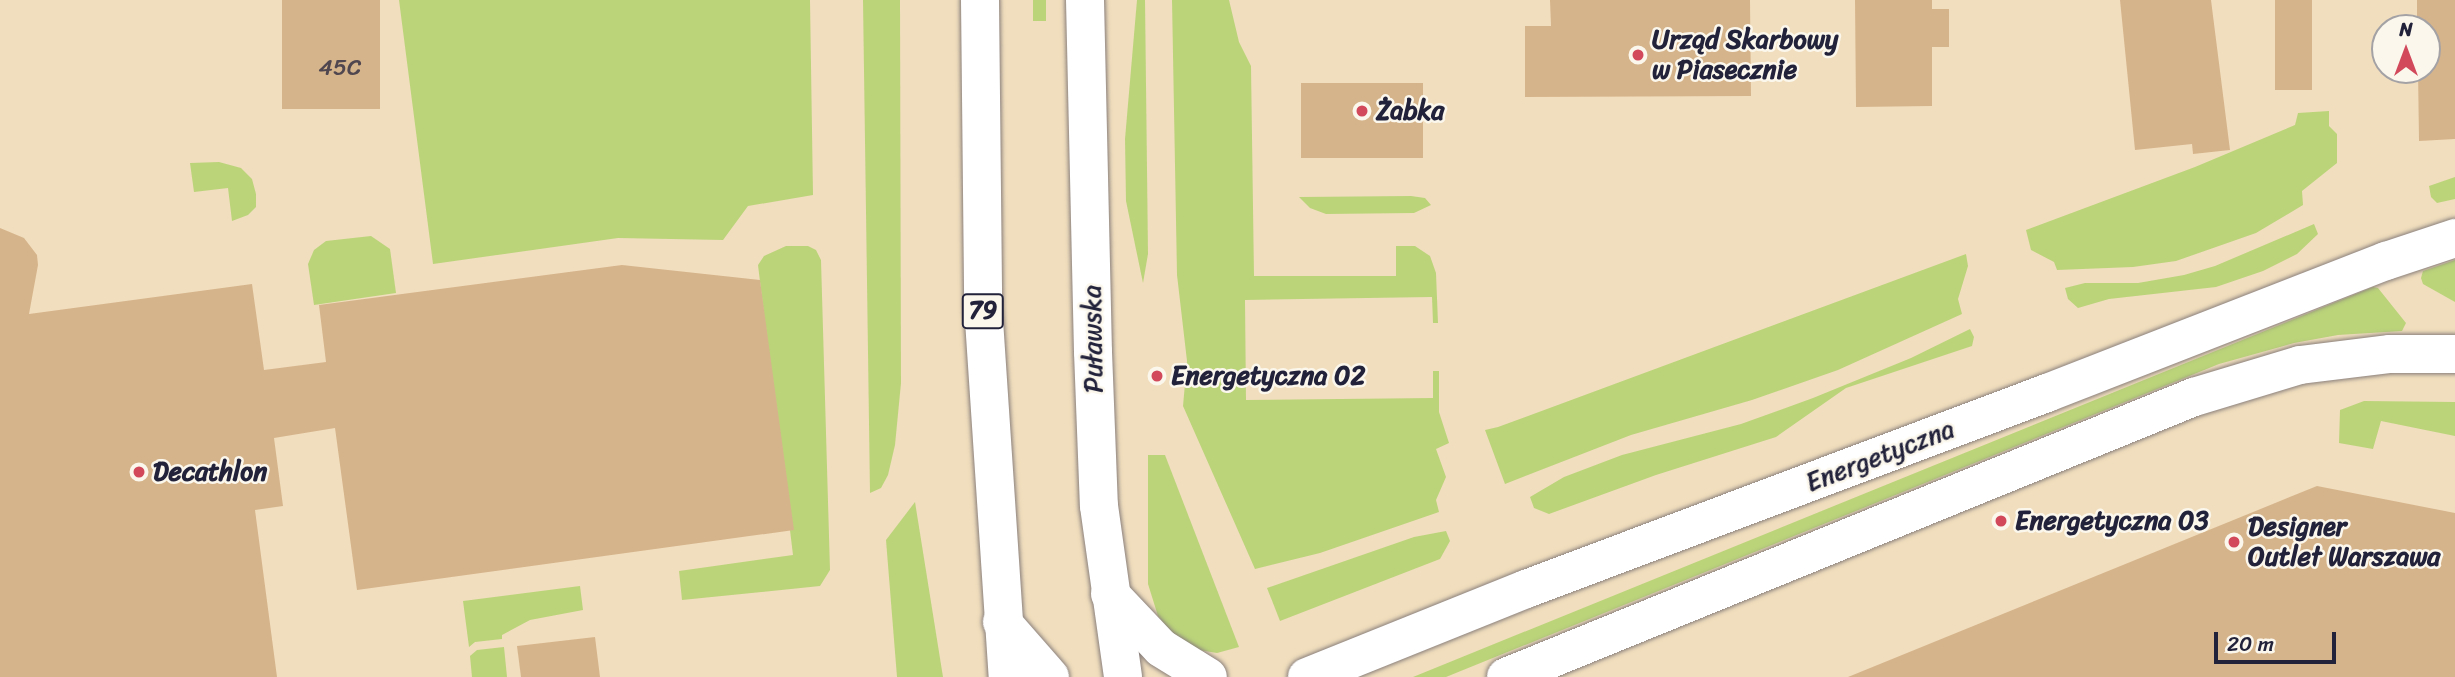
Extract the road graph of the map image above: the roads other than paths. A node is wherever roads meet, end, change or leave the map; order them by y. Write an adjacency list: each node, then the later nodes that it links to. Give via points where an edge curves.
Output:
1 (980, 0): 6 (street, 79, via 983,305)
2 (1085, 0): 5 (street, Puławska, via 1095,423)
3 (2455, 238): 11 (street, Energetyczna, via 1526,589)
4 (2455, 354): 12 (street, via 2390,354 2300,365 2194,397)
5 (1110, 594): 9 (street, Puławska); 10 (street, via 1161,648)
6 (1002, 622): 7 (street, 79); 8 (street)
7 (1008, 677)
8 (1050, 677)
9 (1124, 677)
10 (1208, 677)
11 (1307, 677)
12 (1506, 677)

